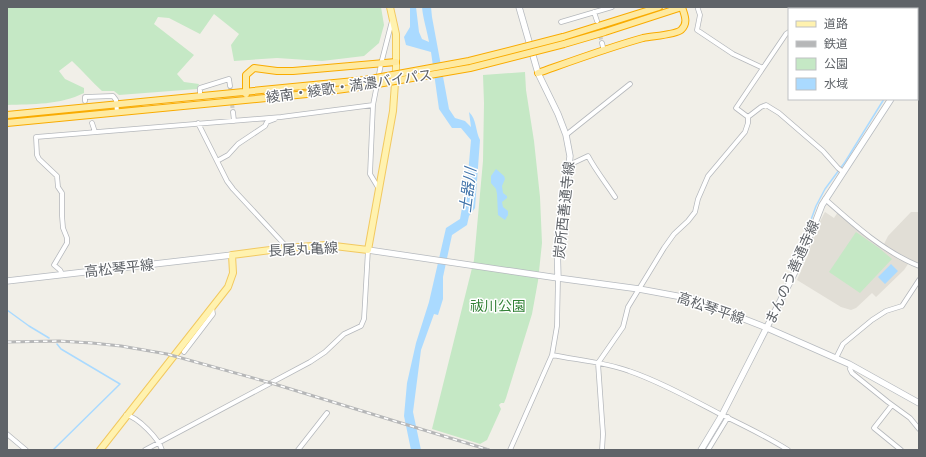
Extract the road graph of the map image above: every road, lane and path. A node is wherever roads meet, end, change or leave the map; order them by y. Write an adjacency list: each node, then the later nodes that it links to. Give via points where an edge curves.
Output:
1 (390, 7): 8 (main road)
2 (519, 7): 17 (main road, 炭所西善通寺線)
3 (612, 7): 7 (street)
4 (659, 7): 19 (highway, 綾南・綾歌・満濃バイパス, bridge, via 563,37 469,61)
5 (682, 7): 13 (highway, via 686,20 679,31 652,36); 19 (highway, 綾南・綾歌・満濃バイパス, bridge, via 564,44 470,68)
6 (698, 9): 16 (street, via 700,15 697,30 733,54)
7 (594, 12): 9 (street); 10 (street)
8 (393, 18): 14 (main road); 15 (street)
9 (596, 21)
10 (561, 22)
11 (788, 33): 16 (street)
12 (602, 43): 13 (street)
13 (604, 51): 17 (highway)
14 (396, 62): 15 (highway); 44 (main road, via 393,111)
15 (381, 64): 23 (highway, via 293,71 254,68 246,75); 29 (street)
16 (763, 68): 34 (street, via 736,108)
17 (538, 73): 40 (main road, 炭所西善通寺線)
18 (918, 79): 20 (street)
19 (365, 83): 23 (highway, 綾南・綾歌・満濃バイパス); 25 (highway, 綾南・綾歌・満濃バイパス, via 307,94)
20 (919, 83)
21 (630, 84): 40 (street)
22 (230, 86): 24 (street, via 229,79 200,88)
23 (246, 91): 24 (highway, 綾南・綾歌・満濃バイパス); 25 (highway)
24 (200, 96): 28 (highway, 綾南・綾歌・満濃バイパス)
25 (246, 99): 30 (highway, 綾南・綾歌・満濃バイパス)
26 (890, 100): 43 (main road, まんのう善通寺線)
27 (85, 101): 28 (street, via 85,97 113,96)
28 (116, 104): 30 (street); 32 (highway, 綾南・綾歌・満濃バイパス)
29 (374, 105): 33 (street); 44 (street, via 370,174)
30 (117, 112): 36 (highway, 綾南・綾歌・満濃バイパス)
31 (233, 112): 35 (street)
32 (7, 115)
33 (281, 117): 35 (street); 41 (street, via 267,122 266,126)
34 (748, 117): 43 (street, via 761,107 770,106 823,151); 55 (street, via 745,132 708,176 695,212 674,234)
35 (234, 121): 38 (street)
36 (7, 123)
37 (92, 123): 39 (street)
38 (198, 123): 39 (street); 41 (street)
39 (95, 132): 51 (street, via 36,136 38,159 57,176 58,187 62,193 63,228 67,238 54,265)
40 (566, 135): 42 (main road, 炭所西善通寺線)
41 (217, 161): 47 (street, via 233,189)
42 (569, 165): 45 (street, via 588,156 590,165 602,176); 52 (main road, 炭所西善通寺線, via 557,242)
43 (841, 170): 46 (main road, まんのう善通寺線)
44 (380, 189): 48 (main road)
45 (615, 197)
46 (825, 200): 50 (street, via 862,232 897,256); 57 (main road, まんのう善通寺線)
47 (286, 248): 48 (main road, 長尾丸亀線, via 326,245); 49 (main road, 長尾丸亀線)
48 (368, 250): 52 (main road, 炭所西善通寺線); 70 (street, via 362,326 344,334 310,362)
49 (232, 255): 51 (main road, 高松琴平線); 56 (main road, via 232,278)
50 (919, 266)
51 (62, 274): 53 (main road, 高松琴平線)
52 (558, 278): 55 (main road, 高松琴平線); 59 (street, via 557,326)
53 (7, 280)
54 (919, 280): 60 (street, via 902,307 886,311 872,320 843,344)
55 (639, 289): 57 (main road, 高松琴平線, via 693,299); 61 (street, via 628,307 623,327)
56 (212, 308): 58 (street, via 213,314); 66 (main road)
57 (768, 328): 60 (main road, 高松琴平線); 67 (main road, まんのう善通寺線)
58 (184, 352)
59 (552, 355): 61 (street); 76 (street)
60 (836, 358): 62 (main road, 高松琴平線)
61 (598, 363): 67 (street, via 628,370 653,380); 77 (street)
62 (850, 365): 63 (main road, 高松琴平線); 64 (street, via 852,373)
63 (919, 403)
64 (892, 405): 68 (street); 81 (street, via 874,428)
65 (327, 413): 75 (street)
66 (126, 415): 70 (street, via 148,430); 72 (main road)
67 (725, 416): 78 (main road, まんのう善通寺線); 79 (street); 80 (street)
68 (919, 428)
69 (7, 434): 71 (street)
70 (159, 443): 73 (street); 74 (street)
71 (26, 450)
72 (100, 450)
73 (145, 450)
74 (162, 450)
75 (298, 450)
76 (510, 450)
77 (602, 450)
78 (700, 450)
79 (708, 450)
80 (788, 450)
81 (901, 450)

